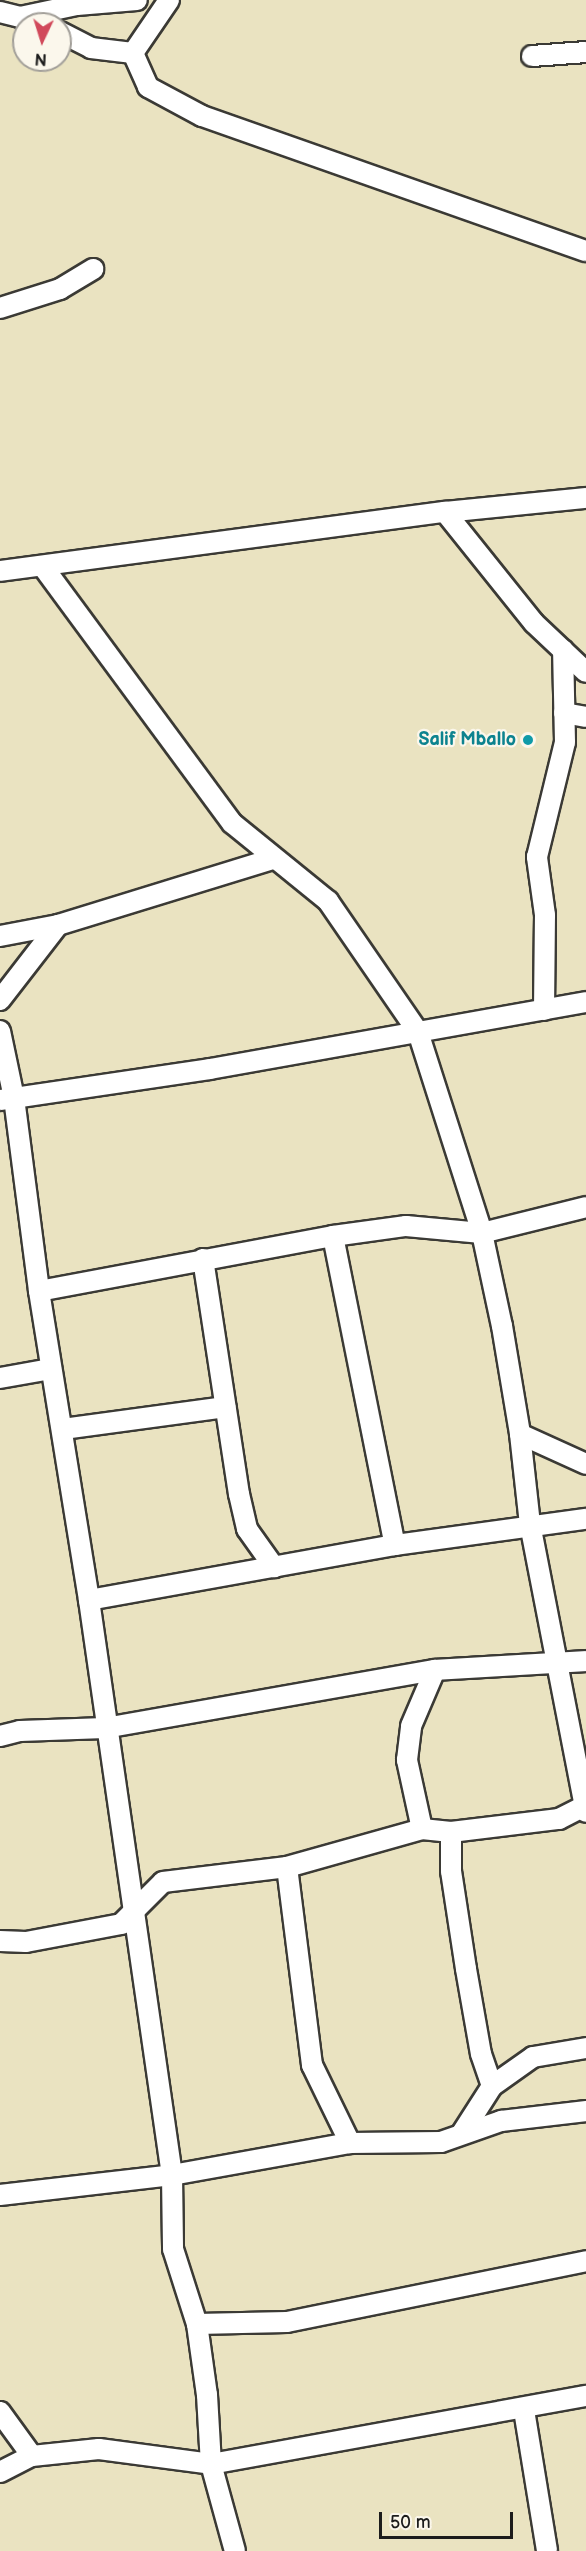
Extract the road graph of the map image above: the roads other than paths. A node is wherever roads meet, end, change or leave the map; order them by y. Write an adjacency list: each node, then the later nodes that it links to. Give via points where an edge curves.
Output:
1 (137, 0): 3 (street)
2 (170, 0): 6 (street)
3 (44, 12)
4 (72, 38): 6 (street, via 91,48)
5 (586, 52): 7 (street)
6 (133, 53): 8 (street, via 148,87 202,116)
7 (532, 56)
8 (586, 251)
9 (93, 269): 10 (street, via 60,289)
10 (0, 307)
11 (586, 498): 12 (street)
12 (445, 512): 13 (street); 15 (street, via 534,622)
13 (44, 568): 14 (street); 19 (street, via 201,784 232,823)
14 (0, 572)
15 (562, 650): 16 (street); 17 (street)
16 (586, 672)
17 (564, 713): 18 (street); 24 (street, via 565,742 537,857 545,915)
18 (586, 717)
19 (272, 859): 20 (street); 26 (street, via 328,901)
20 (58, 925): 21 (street); 22 (street)
21 (0, 936)
22 (0, 1000)
23 (586, 1002): 24 (street)
24 (544, 1010): 26 (street)
25 (0, 1031): 27 (street)
26 (418, 1032): 27 (street); 29 (street)
27 (7, 1099): 32 (street)
28 (586, 1207): 29 (street)
29 (482, 1233): 30 (street, via 406,1226); 37 (street)
30 (333, 1236): 31 (street); 41 (street)
31 (203, 1259): 32 (street); 35 (street)
32 (39, 1291): 33 (street)
33 (51, 1368): 34 (street); 36 (street)
34 (0, 1378)
35 (226, 1407): 36 (street); 42 (street, via 247,1529)
36 (63, 1429): 43 (street)
37 (520, 1434): 38 (street); 40 (street)
38 (586, 1464)
39 (586, 1520): 40 (street)
40 (530, 1524): 41 (street); 45 (street)
41 (395, 1545): 42 (street)
42 (274, 1567): 43 (street)
43 (89, 1600): 47 (street)
44 (586, 1660): 45 (street)
45 (560, 1663): 46 (street); 49 (street)
46 (435, 1670): 47 (street); 51 (street, via 411,1726 407,1760)
47 (105, 1728): 48 (street, via 20,1731); 54 (street)
48 (0, 1736)
49 (586, 1805): 50 (street); 52 (street, via 559,1819)
50 (586, 1812)
51 (422, 1829): 52 (street); 53 (street)
52 (451, 1832): 57 (street, via 451,1871 466,1969 481,2054)
53 (287, 1867): 54 (street, via 163,1882); 60 (street, via 312,2066)
54 (132, 1910): 55 (street, via 121,1924 26,1942); 61 (street)
55 (0, 1941)
56 (586, 2048): 57 (street, via 533,2057)
57 (492, 2086): 59 (street)
58 (586, 2111): 59 (street, via 501,2121)
59 (462, 2133): 60 (street, via 441,2142)
60 (350, 2144): 61 (street)
61 (172, 2175): 62 (street); 64 (street, via 173,2249)
62 (0, 2195)
63 (586, 2261): 64 (street, via 287,2322)
64 (197, 2324): 69 (street)
65 (586, 2396): 66 (street)
66 (524, 2410): 69 (street); 72 (street)
67 (0, 2412): 68 (street)
68 (32, 2456): 69 (street, via 99,2449); 70 (street)
69 (211, 2464): 71 (street)
70 (0, 2472)
71 (235, 2551)
72 (545, 2551)

